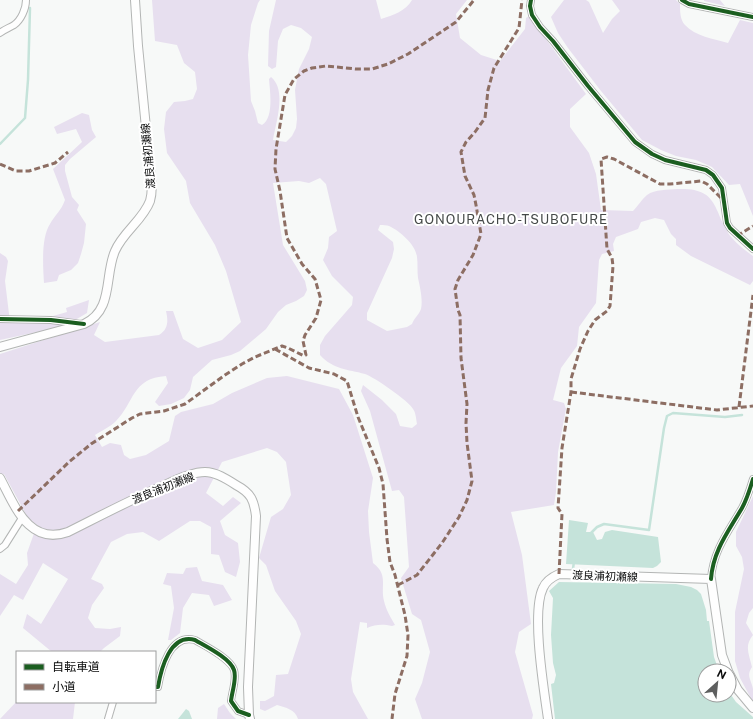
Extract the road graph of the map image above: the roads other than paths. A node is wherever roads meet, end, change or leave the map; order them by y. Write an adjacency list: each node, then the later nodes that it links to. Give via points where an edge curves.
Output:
1 (26, 0): 6 (street, via 20,20)
2 (135, 0): 9 (main road, 渡良浦初瀬線, via 152,192 144,213 115,251 103,306 98,315)
3 (531, 0): 7 (street, via 532,15 540,27 635,142 665,160 706,170 714,175 722,188 727,223)
4 (682, 0): 5 (street, via 689,4)
5 (753, 17)
6 (0, 33)
7 (753, 249)
8 (0, 319): 9 (street, via 51,320)
9 (84, 324): 10 (main road, 渡良浦初瀬線)
10 (0, 347)
11 (0, 478): 13 (main road, 渡良浦初瀬線)
12 (753, 479): 15 (street, via 742,508 720,544)
13 (22, 518): 14 (street); 21 (main road, 渡良浦初瀬線, via 35,530 54,536 195,473 215,473 246,491 252,498 256,516 248,687)
14 (0, 549)
15 (711, 579): 16 (main road); 23 (main road, 渡良浦初瀬線, via 559,574 547,581 540,598 539,618)
16 (725, 663)
17 (156, 687): 21 (street, via 173,646 189,638 232,664 234,678 231,700 238,711)
18 (737, 688): 20 (main road)
19 (113, 703): 22 (street)
20 (753, 708)
21 (250, 717)
22 (108, 719)
23 (548, 719)

